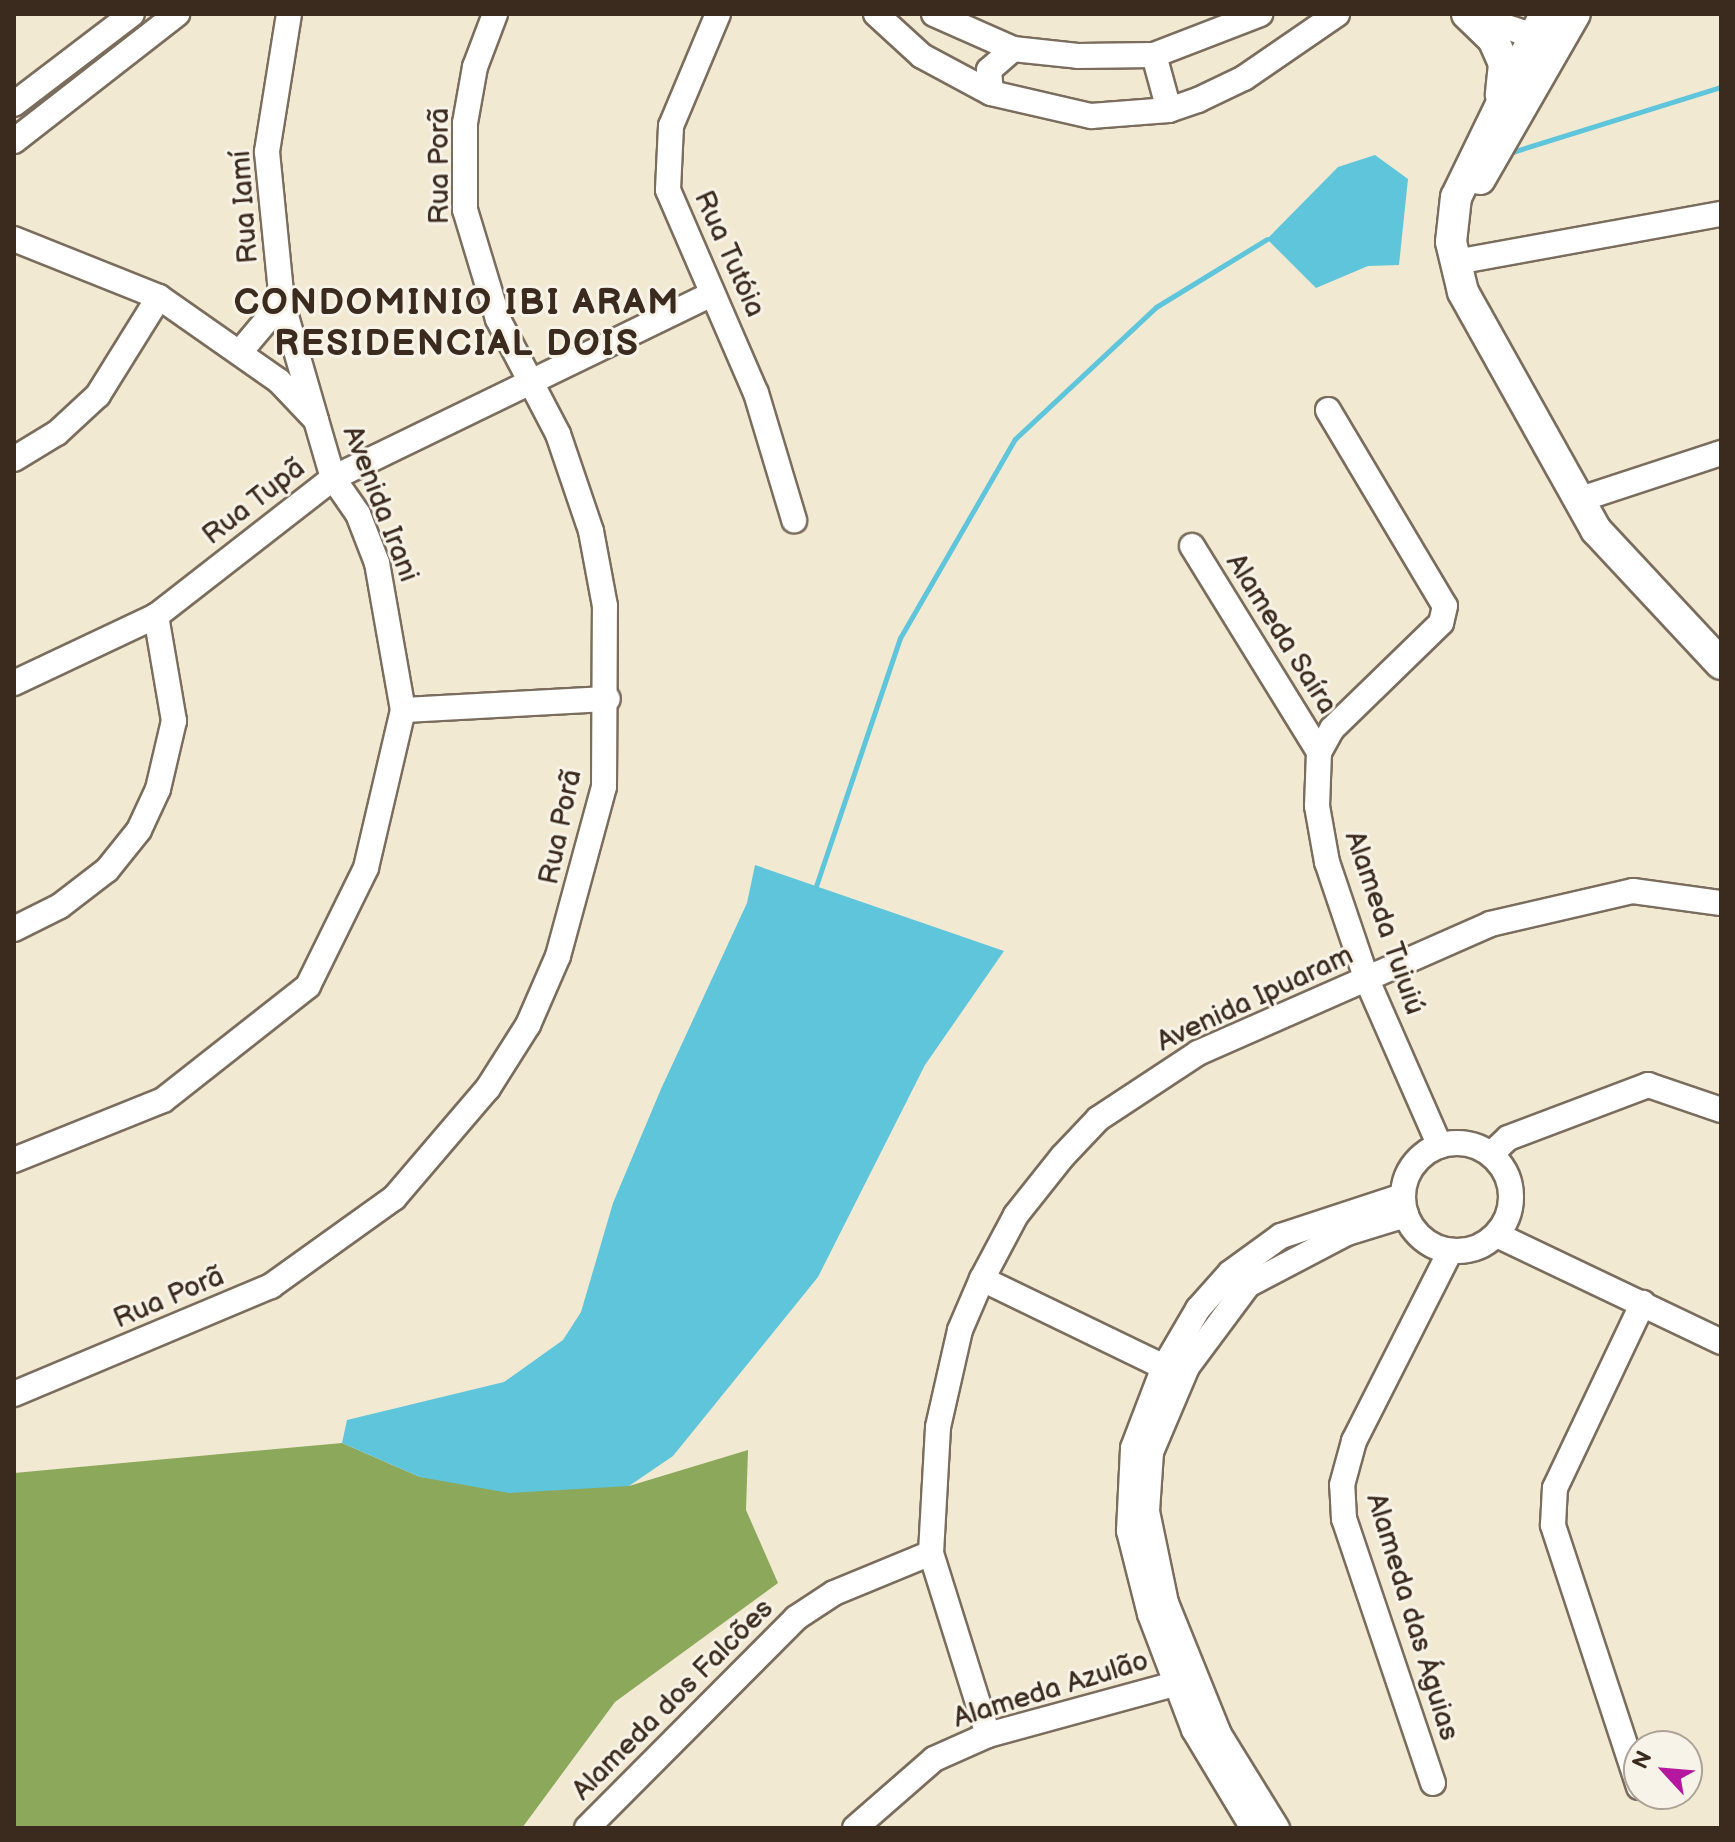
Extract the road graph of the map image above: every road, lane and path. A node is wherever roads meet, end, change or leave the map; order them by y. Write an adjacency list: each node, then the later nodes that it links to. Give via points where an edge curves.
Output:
1 (132, 14): 17 (street)
2 (177, 14): 17 (street)
3 (289, 14): 23 (street, Rua Iamí, via 267,152)
4 (495, 14): 25 (street, Rua Porã, via 465,123 465,210 477,268)
5 (718, 14): 21 (street, Rua Tutóia, via 686,80 664,162 682,231)
6 (876, 14): 14 (street, via 922,56)
7 (934, 14): 12 (street)
8 (1260, 14): 13 (street)
9 (1337, 14): 16 (street, via 1244,78)
10 (1467, 14): 11 (street); 15 (main road, via 1493,39 1504,64)
11 (1553, 25): 15 (main road); 20 (main road)
12 (1013, 49): 13 (street); 14 (street, via 989,70)
13 (1154, 55): 16 (street)
14 (991, 93): 16 (street, via 1091,116)
15 (1501, 98): 20 (main road, via 1456,197)
16 (1169, 110)
17 (17, 121)
18 (1721, 214): 20 (street)
19 (14, 239): 22 (street, Avenida Irani)
20 (1454, 252): 31 (main road, via 1488,343)
21 (710, 295): 25 (street, Rua Tupã); 32 (street, Rua Tutóia, via 756,393)
22 (159, 297): 24 (street, Avenida Irani); 29 (street, via 98,395 57,433)
23 (282, 302): 24 (street); 27 (street, Rua Iamí)
24 (240, 352): 27 (street, Avenida Irani)
25 (532, 384): 30 (street, Rua Tupã); 37 (street, Rua Porã, via 591,531 605,606)
26 (1328, 410): 39 (street, via 1445,606 1441,623 1349,710)
27 (316, 420): 30 (street, Avenida Irani)
28 (1721, 453): 31 (street)
29 (14, 459)
30 (333, 478): 34 (street, Rua Tupã); 38 (street, Avenida Irani, via 358,514 377,563)
31 (1578, 500): 35 (main road, via 1618,557)
32 (794, 520)
33 (1192, 546): 39 (street, Alameda Saíra)
34 (156, 616): 36 (street, Rua Tupã); 41 (street, via 174,721 158,789 139,830 107,870 60,906)
35 (1721, 664)
36 (14, 683)
37 (608, 699): 38 (street); 54 (street, Rua Porã, via 598,827 558,956 528,1025 449,1141 394,1198 271,1286)
38 (403, 710): 46 (street, Avenida Irani, via 366,868 308,986 163,1100)
39 (1319, 752): 42 (street, Alameda Tuiuiú, via 1320,831)
40 (1721, 903): 42 (street, Avenida Ipuaram, via 1633,891 1571,901 1490,924)
41 (14, 929)
42 (1367, 980): 44 (street, Alameda Tuiuiú); 50 (street, Avenida Ipuaram, via 1198,1053 1098,1119 1016,1215)
43 (1721, 1110): 45 (street, via 1648,1085 1508,1138)
44 (1440, 1146): 45 (street, via 1473,1145); 47 (street, via 1412,1167)
45 (1491, 1154): 48 (street, via 1511,1193)
46 (14, 1160)
47 (1404, 1206): 49 (street, via 1431,1245); 53 (street, via 1257,1250 1198,1309); 56 (street, via 1248,1285 1216,1321 1174,1395 1151,1452 1147,1511)
48 (1497, 1235): 49 (street); 51 (street)
49 (1450, 1252): 59 (street, Alameda das Águias, via 1354,1441 1342,1485 1344,1519)
50 (982, 1279): 53 (street); 55 (street, Avenida Ipuaram, via 945,1381)
51 (1643, 1303): 52 (street); 58 (street, via 1555,1488 1553,1525)
52 (1721, 1342)
53 (1164, 1367): 56 (street, via 1127,1487 1133,1557)
54 (14, 1394)
55 (931, 1553): 57 (street, Avenida Ipuaram); 60 (street, Alameda dos Falcões, via 834,1593 796,1618)
56 (1184, 1682): 57 (street, Alameda Azulão); 62 (street, via 1218,1777); 63 (street)
57 (988, 1735): 61 (street, Alameda Azulão, via 934,1759)
58 (1623, 1737)
59 (1433, 1783)
60 (587, 1828)
61 (855, 1828)
62 (1253, 1828)
63 (1277, 1828)

